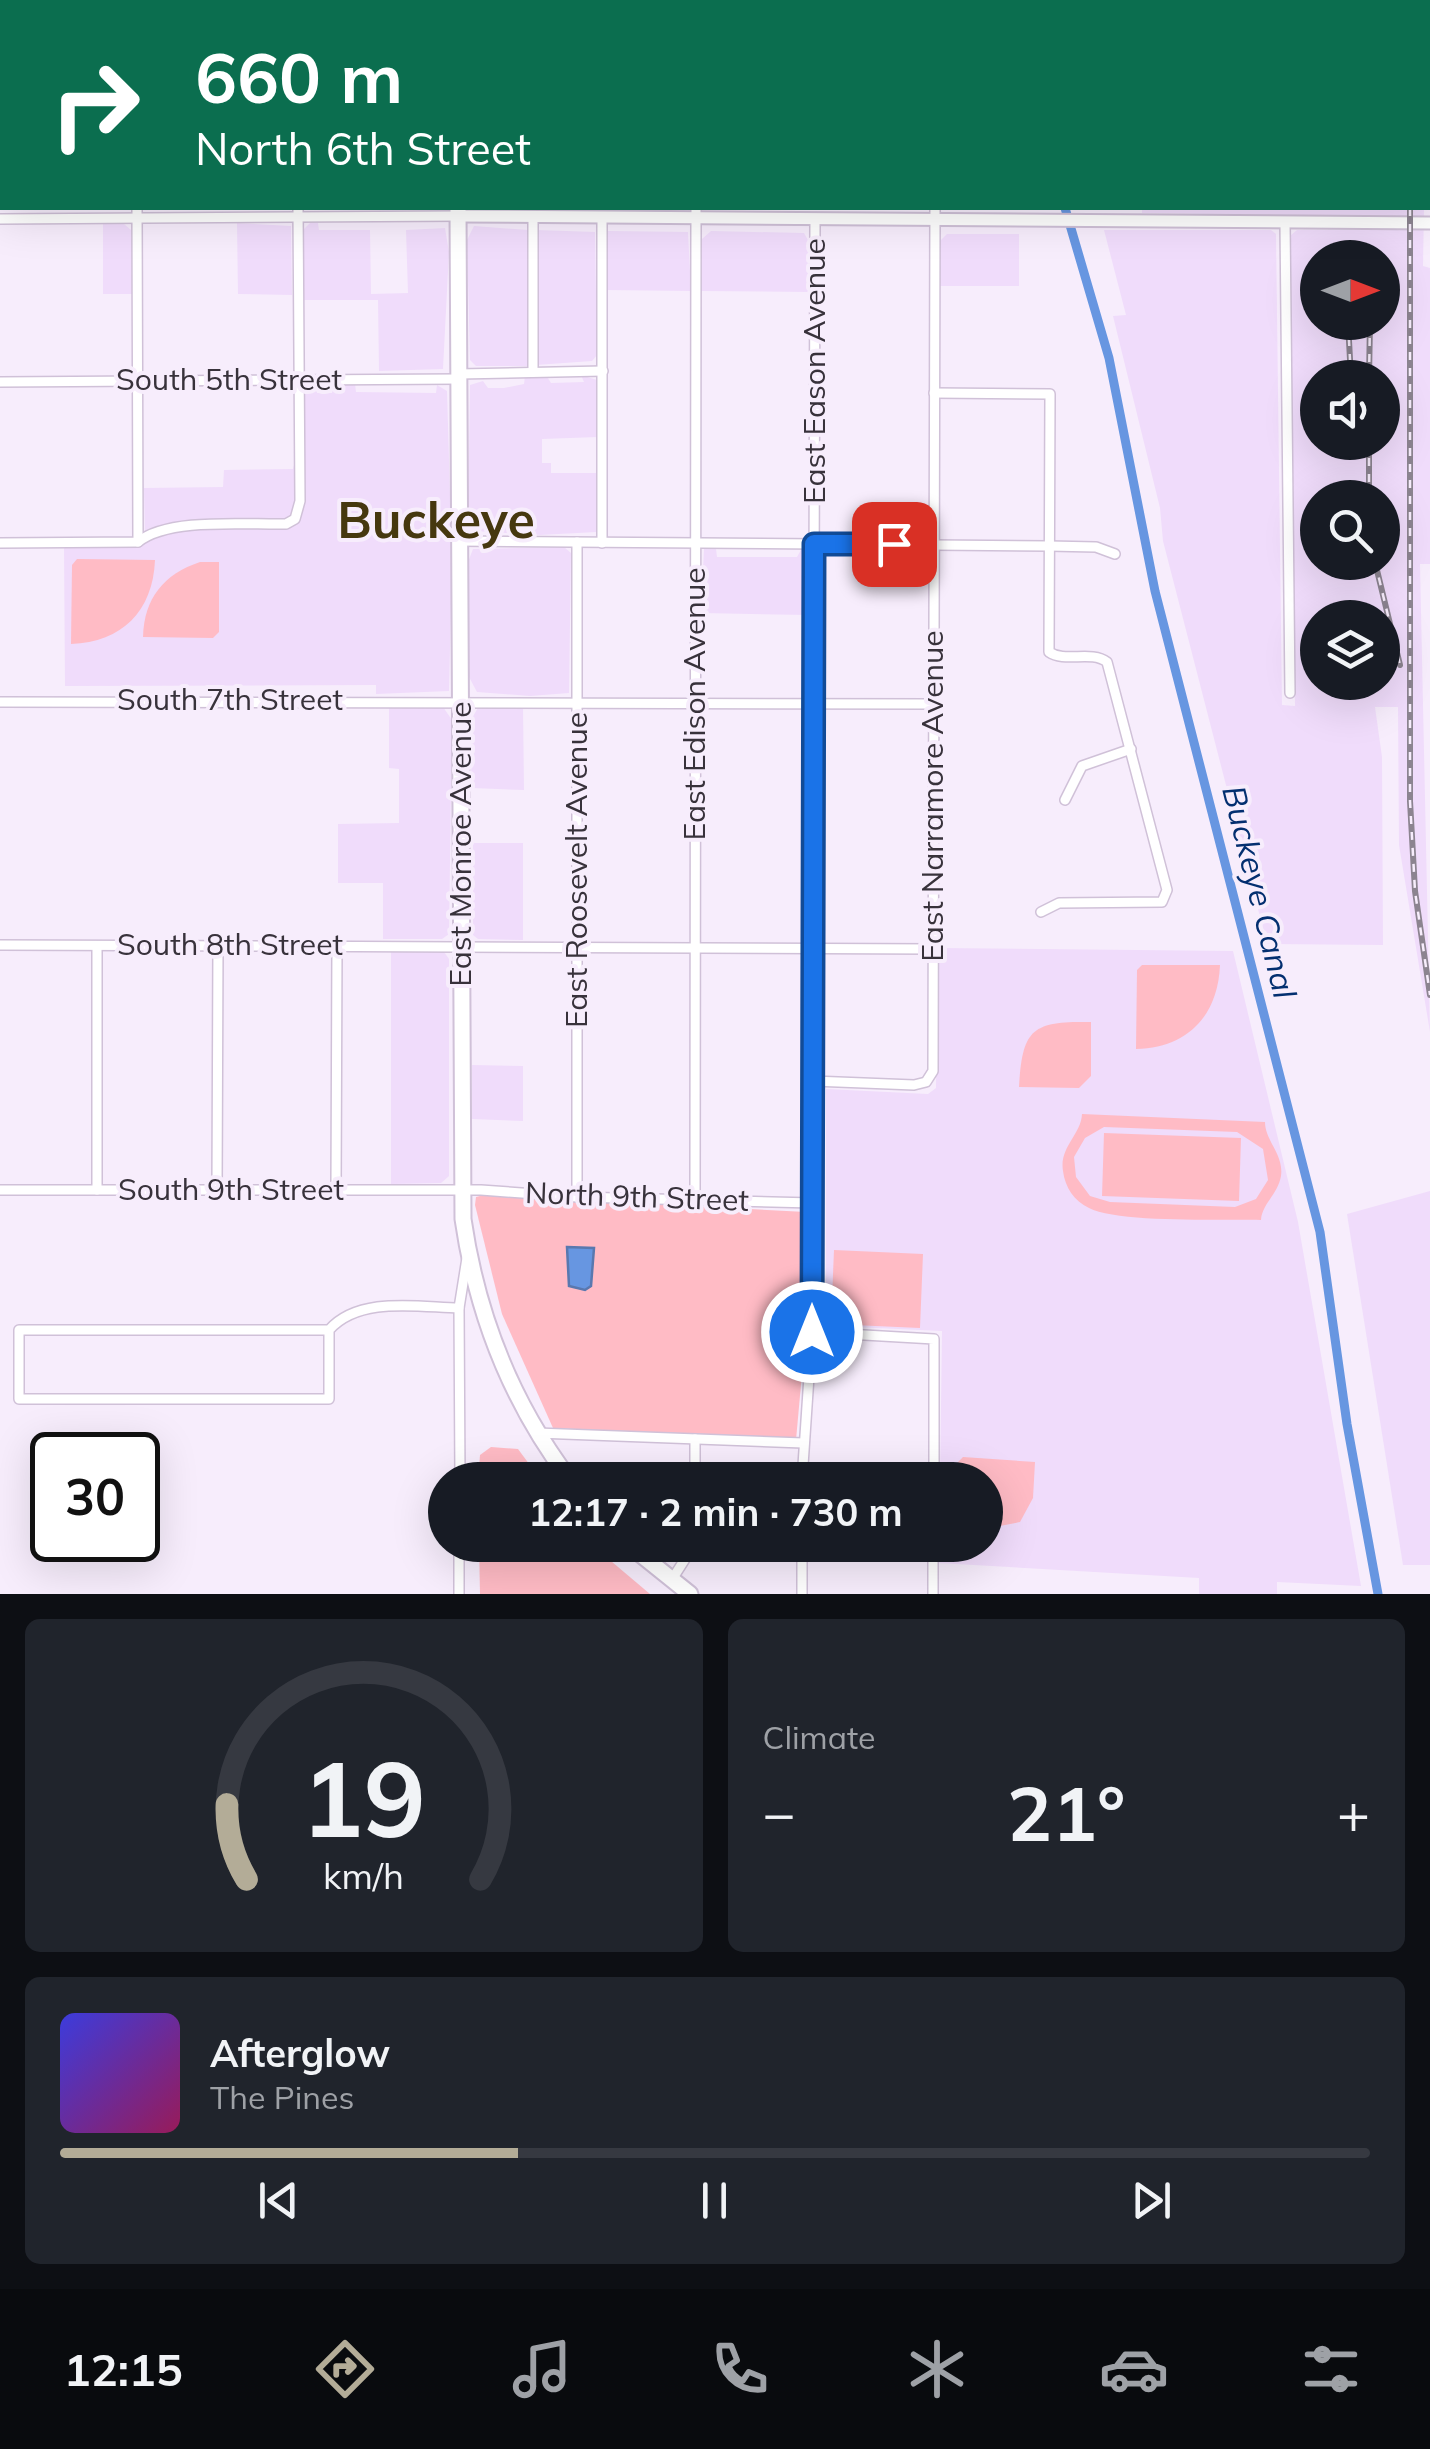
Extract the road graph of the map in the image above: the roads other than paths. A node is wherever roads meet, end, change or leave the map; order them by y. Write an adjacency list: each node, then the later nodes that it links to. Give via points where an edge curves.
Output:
1 (860, 210): 13 (street)
2 (935, 210): 14 (street, East Narramore Avenue)
3 (137, 212): 4 (street); 11 (street); 21 (street)
4 (298, 212): 5 (street); 20 (street)
5 (458, 212): 8 (street); 19 (main road, East Monroe Avenue)
6 (619, 213): 7 (street); 10 (street)
7 (696, 213): 9 (street); 29 (street, East Edison Avenue)
8 (536, 214): 10 (street); 18 (street)
9 (778, 214): 12 (street)
10 (602, 218): 17 (street)
11 (0, 219)
12 (815, 220): 13 (street); 30 (street, East Eason Avenue)
13 (860, 222): 14 (street)
14 (935, 222): 15 (street); 23 (street, East Narramore Avenue)
15 (1285, 223): 16 (street); 34 (street)
16 (1430, 223)
17 (603, 371): 18 (street, South 5th Street); 27 (street)
18 (532, 372): 19 (street, South 5th Street)
19 (459, 376): 20 (street, South 5th Street); 24 (main road, East Monroe Avenue)
20 (300, 380): 21 (street, South 5th Street); 25 (street, via 295,520 186,526 148,533)
21 (139, 381): 22 (street, South 5th Street); 25 (street)
22 (0, 382)
23 (934, 393): 31 (street, East Narramore Avenue); 32 (street, via 1050,394)
24 (459, 541): 26 (street); 35 (main road, East Monroe Avenue)
25 (138, 542): 28 (street)
26 (578, 542): 27 (street); 36 (street, East Roosevelt Avenue)
27 (602, 542): 29 (street)
28 (0, 543)
29 (696, 544): 30 (street); 38 (street, East Edison Avenue)
30 (814, 544): 31 (street); 39 (street, East Eason Avenue)
31 (934, 544): 32 (street); 40 (street, East Narramore Avenue)
32 (1050, 546): 33 (street); 41 (street, via 1050,654 1105,659)
33 (1114, 554)
34 (1290, 693)
35 (460, 700): 36 (street, South 7th Street); 37 (street, South 7th Street); 46 (main road, East Monroe Avenue)
36 (577, 701): 38 (street, South 7th Street); 49 (street, East Roosevelt Avenue)
37 (0, 702)
38 (696, 702): 39 (street, South 7th Street); 50 (street, East Edison Avenue)
39 (814, 703): 40 (street, South 7th Street); 51 (street, East Eason Avenue)
40 (933, 704): 52 (street, East Narramore Avenue)
41 (1131, 750): 42 (street, via 1082,766); 43 (street, via 1166,900 1060,903)
42 (1064, 800)
43 (1041, 912)
44 (0, 945): 47 (street, South 8th Street)
45 (337, 945): 46 (street, South 8th Street); 48 (street, South 8th Street); 57 (street)
46 (461, 945): 49 (street, South 8th Street); 58 (main road, East Monroe Avenue)
47 (97, 946): 48 (street, South 8th Street); 55 (street)
48 (218, 946): 56 (street)
49 (576, 946): 50 (street, South 8th Street); 59 (street, East Roosevelt Avenue)
50 (695, 948): 51 (street, South 8th Street); 60 (street, East Edison Avenue)
51 (814, 948): 52 (street, South 8th Street); 53 (street, East Eason Avenue)
52 (933, 949): 53 (street, East Narramore Avenue, via 933,1071 926,1082)
53 (813, 1082): 61 (street, East Eason Avenue)
54 (0, 1190): 55 (street, South 9th Street)
55 (97, 1190): 56 (street, South 9th Street)
56 (217, 1190): 57 (street, South 9th Street)
57 (336, 1190): 58 (street, South 9th Street)
58 (461, 1190): 59 (street, North 9th Street); 62 (main road, East Monroe Avenue)
59 (576, 1197): 60 (street, North 9th Street)
60 (695, 1200): 61 (street, North 9th Street)
61 (812, 1203): 65 (street, East Eason Avenue)
62 (468, 1250): 63 (street, East Monroe Avenue); 66 (main road, via 497,1352)
63 (459, 1308): 64 (street, via 364,1308); 69 (street, East Monroe Avenue)
64 (329, 1330): 64 (street, via 329,1399 19,1399 19,1330)
65 (812, 1332): 68 (street, East Eason Avenue); 73 (street, via 934,1339)
66 (538, 1433): 67 (street); 70 (main road)
67 (695, 1439): 68 (street); 71 (street)
68 (803, 1442): 72 (street, East Eason Avenue)
69 (460, 1462)
70 (558, 1462)
71 (696, 1462)
72 (802, 1462)
73 (934, 1462)
74 (460, 1562): 80 (street)
75 (649, 1562): 79 (main road)
76 (683, 1562): 79 (street)
77 (802, 1562): 82 (street)
78 (933, 1562): 83 (street)
79 (671, 1581): 81 (main road)
80 (459, 1594)
81 (690, 1594)
82 (802, 1594)
83 (933, 1594)

